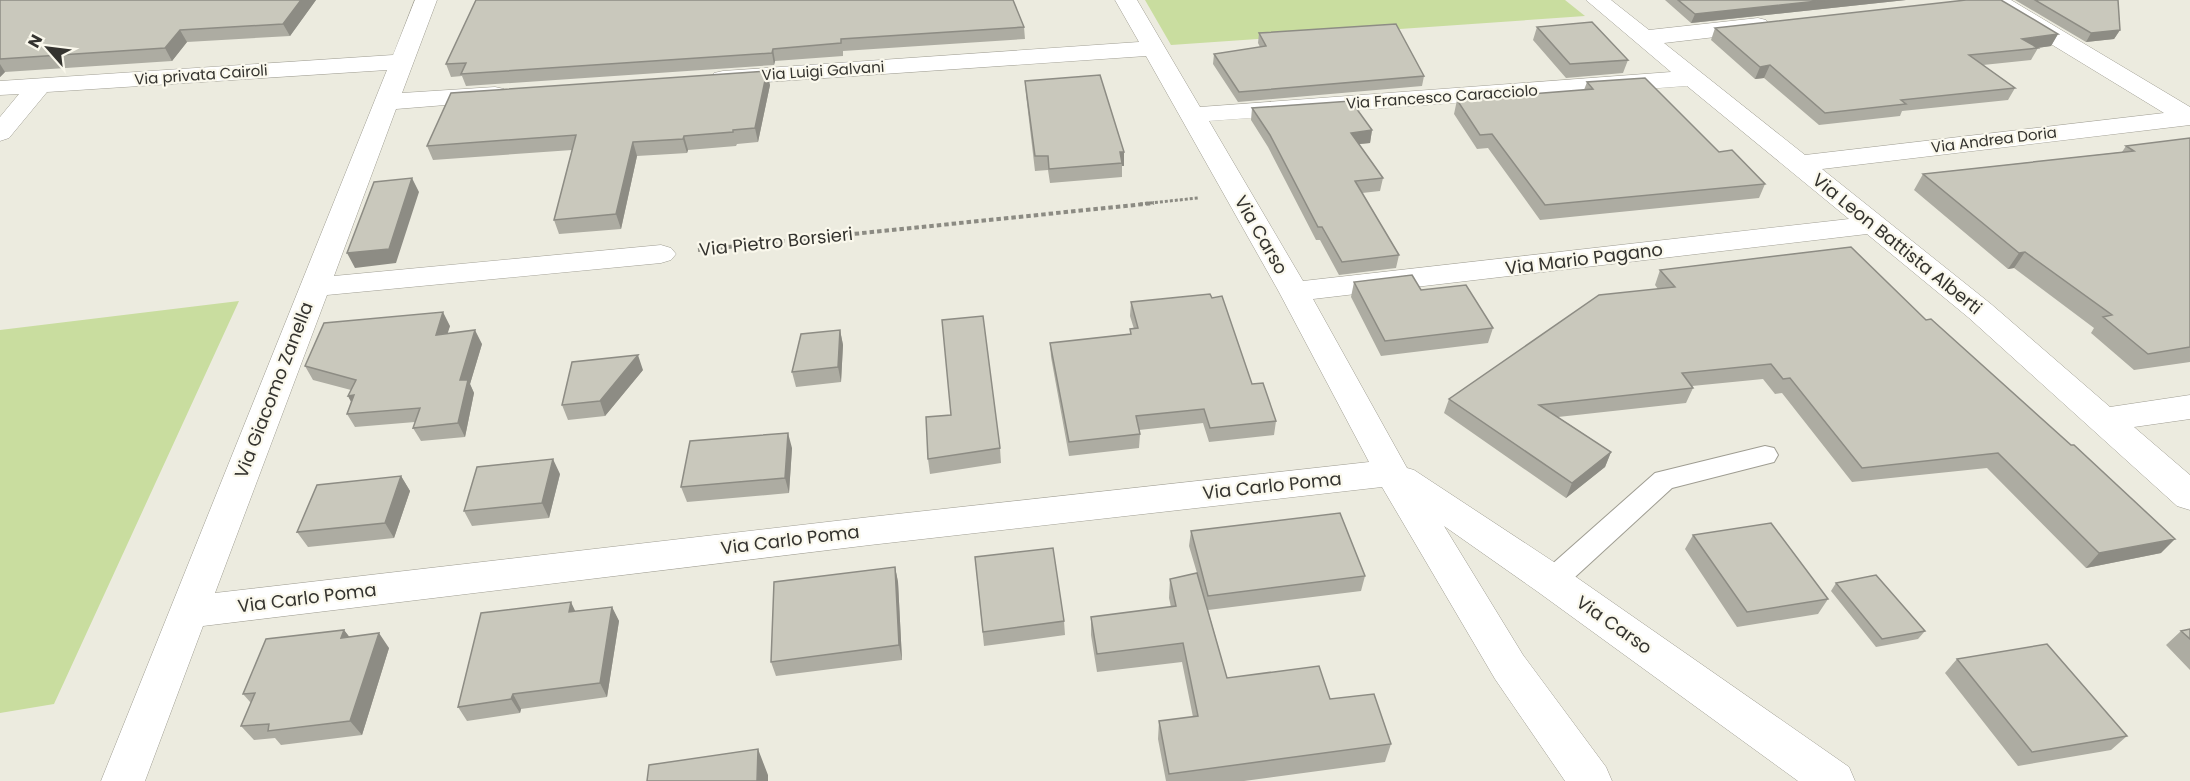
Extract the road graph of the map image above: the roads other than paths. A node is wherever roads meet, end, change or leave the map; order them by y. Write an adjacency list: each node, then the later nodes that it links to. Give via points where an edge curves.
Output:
1 (426, 0): 8 (street, Via Giacomo Zanella)
2 (1126, 0): 7 (street, Via Carso)
3 (1597, 0): 6 (street, Via Leon Battista Alberti)
4 (1987, 0): 16 (street)
5 (1774, 23): 6 (street)
6 (1643, 38): 9 (street, Via Leon Battista Alberti)
7 (1153, 48): 10 (street, Via Luigi Galvani); 15 (street, Via Carso)
8 (401, 62): 11 (street, Via privata Cairoli); 14 (street, Via Giacomo Zanella)
9 (1693, 78): 15 (street, Via Francesco Caracciolo); 18 (street, Via Leon Battista Alberti)
10 (705, 80)
11 (39, 86): 12 (street, Via privata Cairoli); 17 (street)
12 (0, 88)
13 (516, 93): 14 (street)
14 (386, 102): 21 (street, Via Giacomo Zanella)
15 (1192, 115): 22 (street, Via Carso)
16 (2190, 117): 18 (street, Via Andrea Doria)
17 (0, 133)
18 (1798, 164): 19 (street, Via Leon Battista Alberti)
19 (1874, 225): 22 (street, Via Mario Pagano); 24 (street, Via Leon Battista Alberti, via 1980,311)
20 (661, 254): 21 (street)
21 (315, 287): 29 (street, Via Giacomo Zanella)
22 (1294, 292): 26 (street, Via Carso)
23 (2190, 408): 24 (street)
24 (2103, 420): 27 (street, Via Leon Battista Alberti)
25 (1765, 455): 28 (lane, via 1664,480)
26 (1392, 473): 28 (street, Via Carso); 29 (street, Via Carlo Poma); 31 (street, Via Carso, via 1509,667)
27 (2190, 496)
28 (1552, 581): 32 (street, Via Carso)
29 (188, 612): 30 (street, Via Giacomo Zanella)
30 (123, 781)
31 (1590, 781)
32 (1833, 781)

